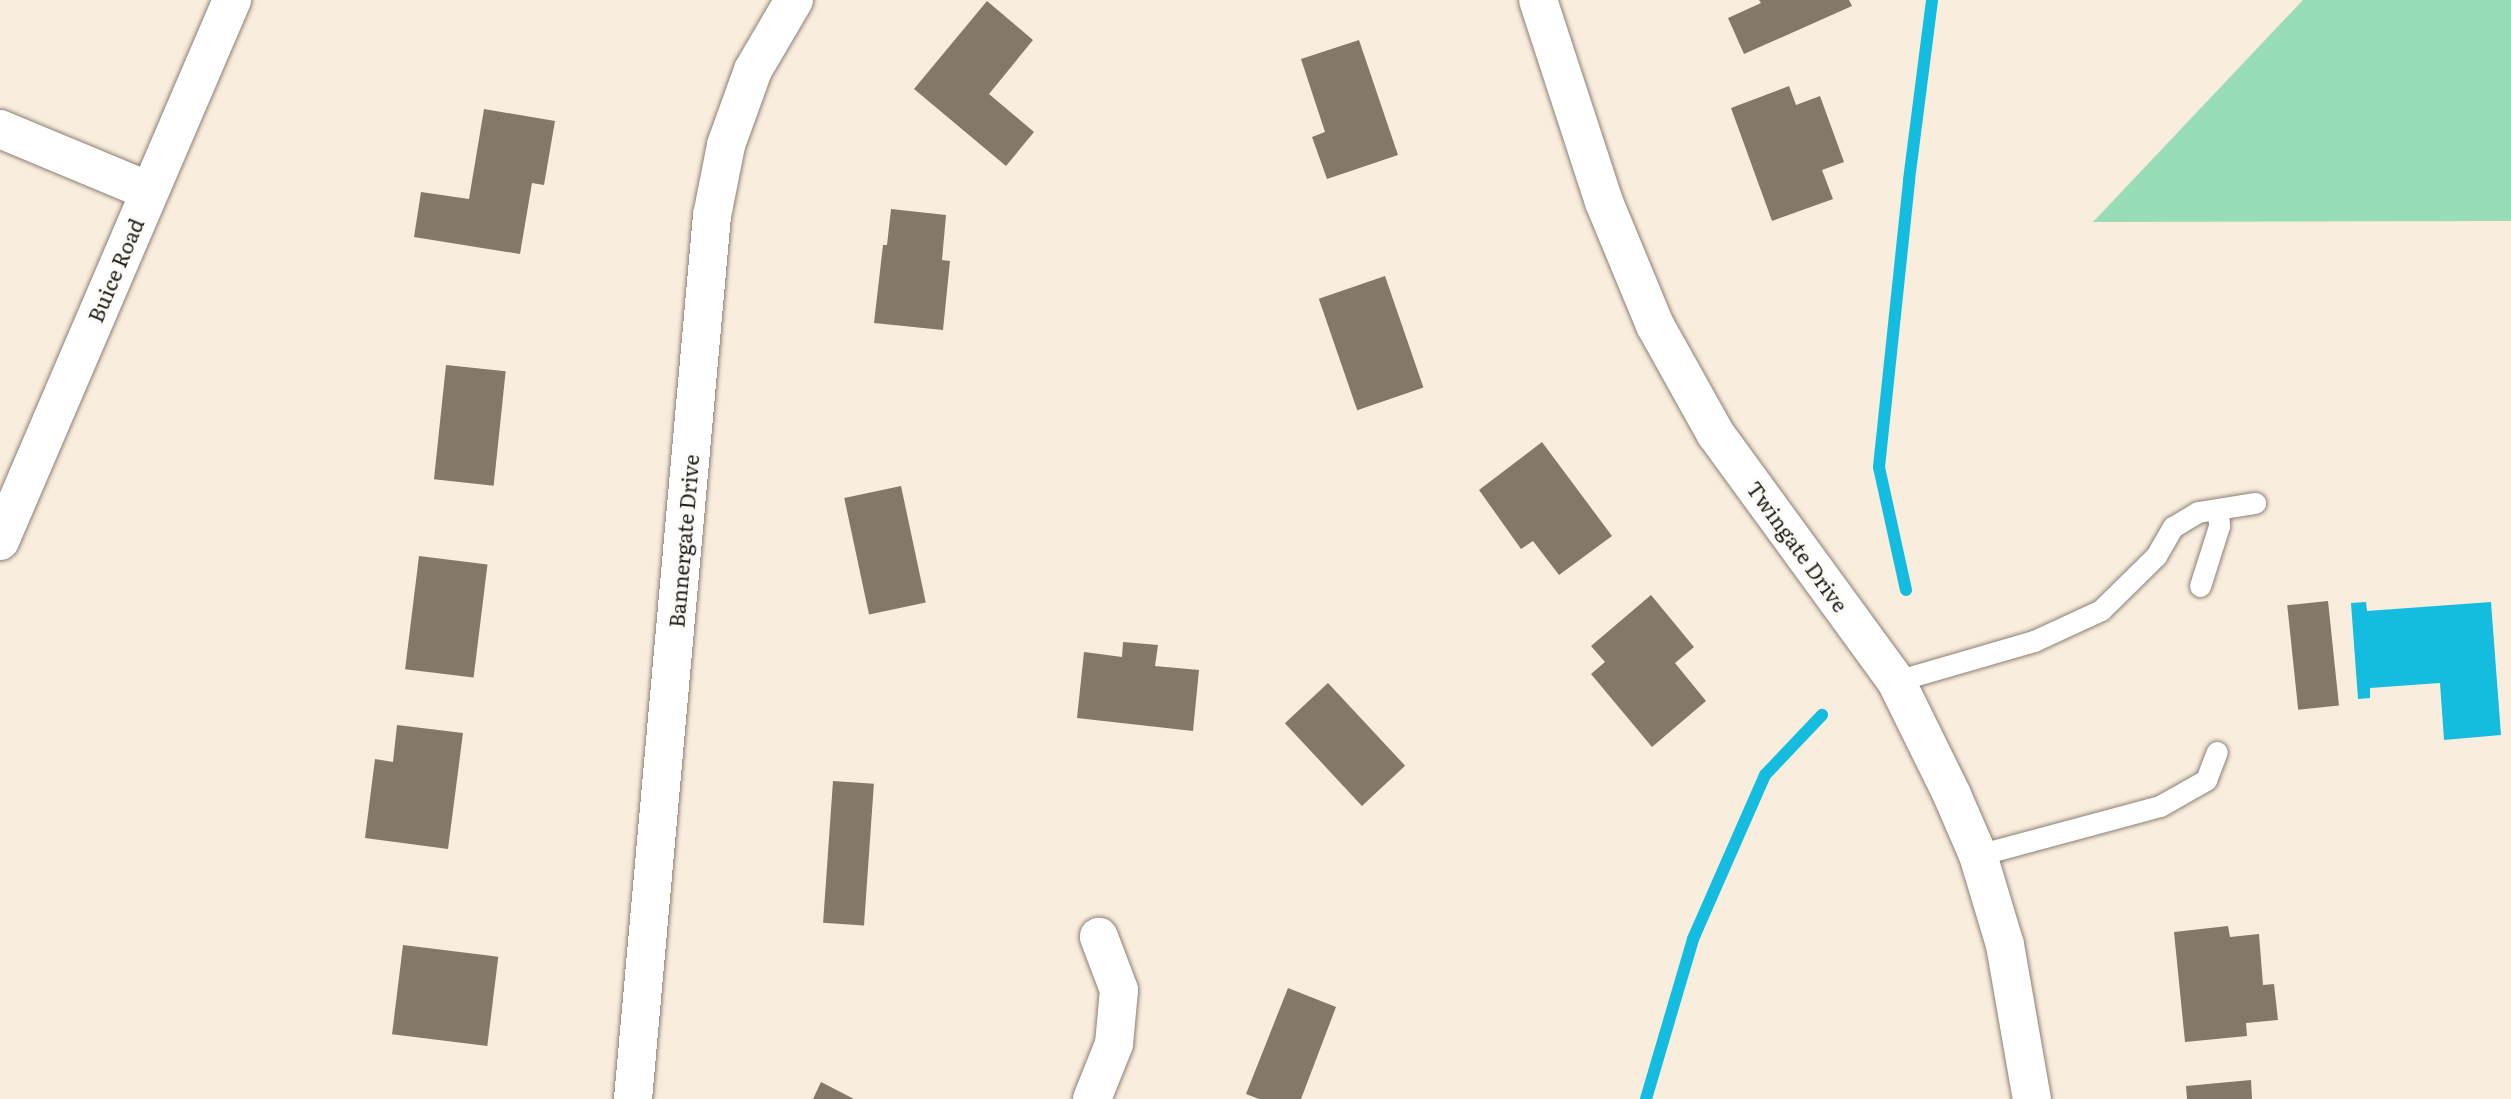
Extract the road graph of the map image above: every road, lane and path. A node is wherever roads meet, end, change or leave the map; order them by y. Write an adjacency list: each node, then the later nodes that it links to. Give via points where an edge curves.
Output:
1 (232, 0): 5 (street, Buice Road)
2 (794, 0): 14 (street, Bannergate Drive, via 753,70 726,145 712,216)
3 (1538, 0): 10 (street, Twingate Drive, via 1604,202 1655,325 1715,433)
4 (0, 129): 5 (street)
5 (149, 191): 8 (street, Buice Road)
6 (2255, 503): 7 (lane)
7 (2218, 509): 9 (lane, via 2219,526); 10 (lane, via 2198,512 2174,527 2156,556 2101,610 2034,641)
8 (0, 541)
9 (2200, 586)
10 (1896, 681): 12 (street, Twingate Drive)
11 (2217, 752): 12 (lane, via 2206,780 2160,806)
12 (1978, 855): 16 (street, Twingate Drive, via 2005,946)
13 (1099, 937): 15 (street, via 1119,989 1114,1044)
14 (633, 1099)
15 (1092, 1099)
16 (2032, 1099)

